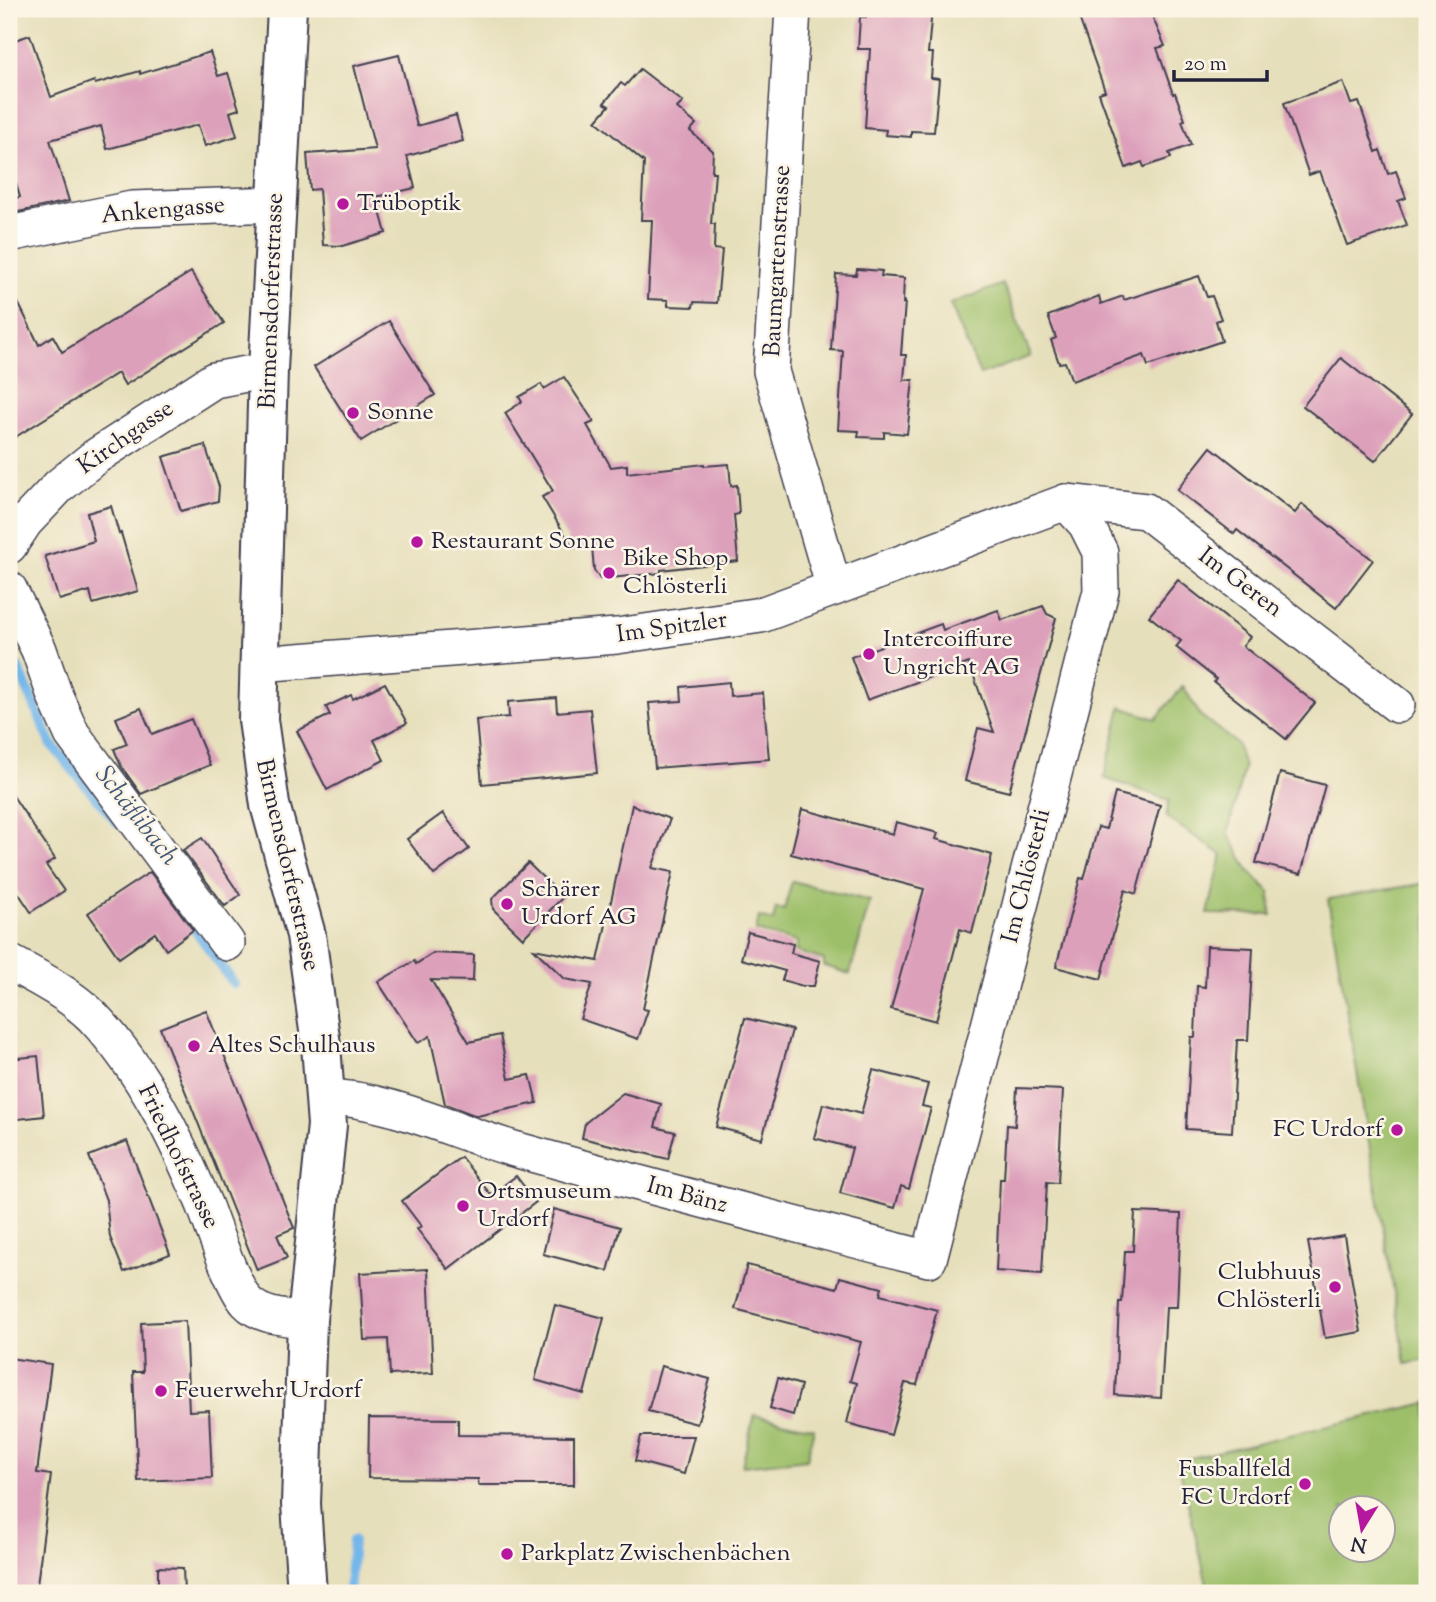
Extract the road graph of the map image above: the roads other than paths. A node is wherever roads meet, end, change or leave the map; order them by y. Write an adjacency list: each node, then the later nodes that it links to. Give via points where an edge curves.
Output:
1 (287, 9): 3 (main road, Birmensdorferstrasse)
2 (793, 9): 8 (street, Baumgartenstrasse, via 771,371)
3 (276, 204): 4 (street, Ankengasse, via 132,209); 5 (main road, Birmensdorferstrasse)
4 (9, 234)
5 (268, 370): 7 (street, Kirchgasse, via 215,380 95,457 59,486); 10 (main road, Birmensdorferstrasse)
6 (1066, 502): 8 (street, Im Spitzler); 11 (street, Im Geren, via 1146,511); 15 (street, Im Chlösterli, via 1086,524 1100,552 1101,591)
7 (9, 546)
8 (834, 588): 10 (street, Im Spitzler, via 761,615 617,636)
9 (9, 589): 12 (street, via 72,734)
10 (258, 664): 14 (main road, Birmensdorferstrasse, via 261,757 306,935)
11 (1397, 705)
12 (227, 943)
13 (9, 962): 16 (street, Friedhofstrasse, via 92,1016 134,1068 191,1173 247,1302 266,1314)
14 (326, 1097): 15 (street, Im Bänz, via 371,1102 600,1174); 16 (main road, Birmensdorferstrasse)
15 (929, 1259)
16 (307, 1320): 17 (main road, Birmensdorferstrasse, via 301,1504)
17 (307, 1593)

